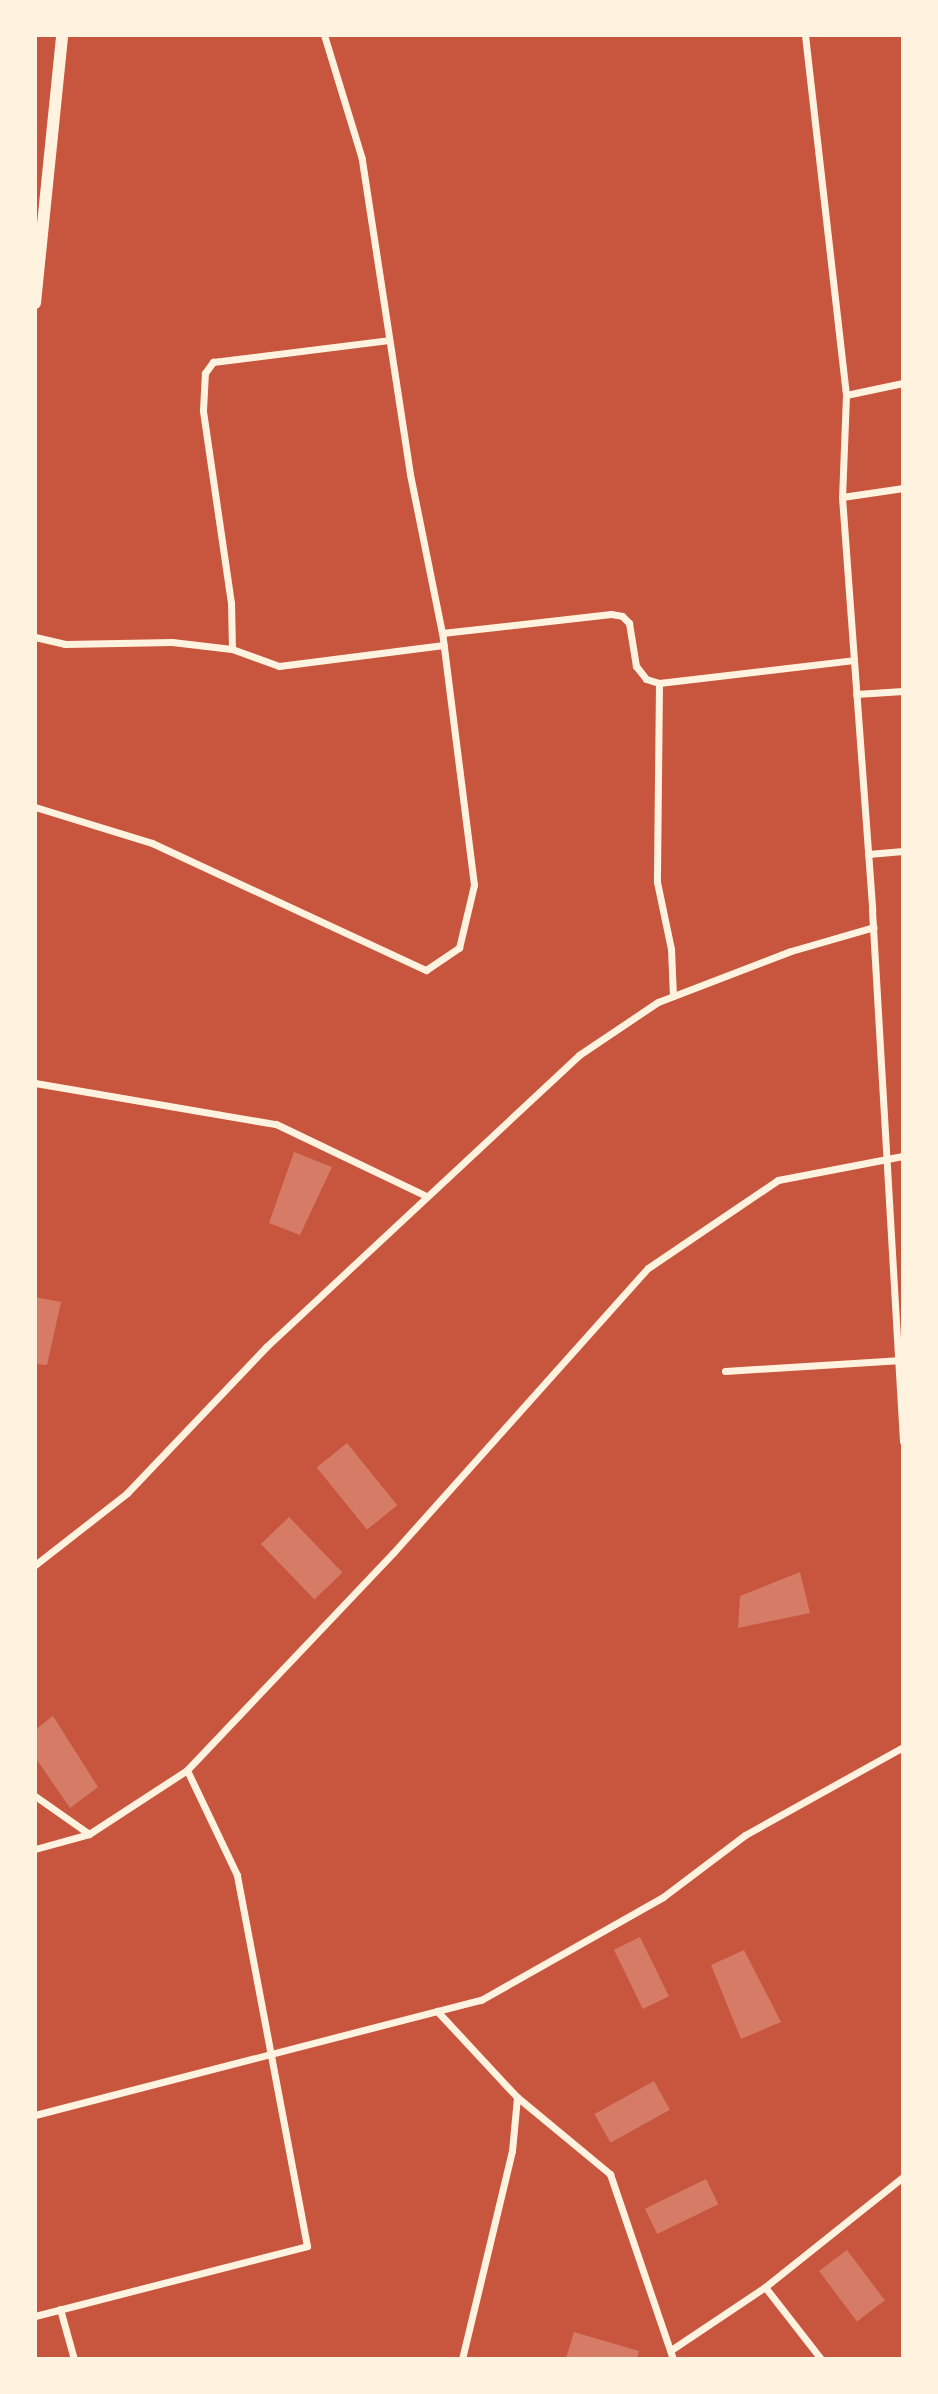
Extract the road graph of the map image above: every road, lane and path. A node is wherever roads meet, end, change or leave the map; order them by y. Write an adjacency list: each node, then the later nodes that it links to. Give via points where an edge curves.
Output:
1 (62, 35): 4 (street)
2 (324, 35): 5 (street, via 362,159)
3 (805, 35): 7 (street)
4 (35, 303)
5 (389, 340): 10 (street); 13 (street, via 213,362 205,373 203,411 231,603)
6 (903, 383): 7 (street)
7 (846, 396): 9 (street)
8 (903, 488): 9 (street)
9 (842, 496): 14 (street)
10 (442, 632): 12 (street); 15 (street, via 622,616 629,624 636,666 646,679)
11 (35, 637): 13 (street, via 65,644 172,642)
12 (444, 645): 13 (street, via 279,666); 18 (street, via 474,885 459,948 426,970 152,843)
13 (232, 649)
14 (854, 660): 15 (street); 17 (street)
15 (659, 683): 22 (street, via 657,882 671,949)
16 (903, 691): 17 (street)
17 (856, 694): 20 (street)
18 (35, 807)
19 (903, 852): 20 (street)
20 (868, 854): 21 (street)
21 (874, 927): 22 (street, via 791,951); 25 (street)
22 (673, 996): 26 (street, via 579,1055)
23 (35, 1083): 26 (street, via 276,1124)
24 (903, 1156): 25 (street)
25 (887, 1157): 27 (street); 32 (street, via 778,1180 648,1268 393,1553)
26 (424, 1195): 30 (street, via 266,1346 127,1493)
27 (901, 1360): 28 (street); 29 (street)
28 (725, 1371)
29 (903, 1441)
30 (35, 1565)
31 (903, 1748): 36 (street, via 745,1835 663,1897 481,2000)
32 (187, 1770): 34 (street); 37 (street, via 237,1875)
33 (35, 1796): 34 (street)
34 (89, 1834): 35 (street)
35 (35, 1849)
36 (437, 2011): 37 (street); 38 (street)
37 (271, 2051): 39 (street); 42 (street, via 307,2246)
38 (517, 2097): 44 (street, via 610,2174); 46 (street, via 512,2151)
39 (35, 2115)
40 (903, 2177): 41 (street)
41 (765, 2287): 44 (street); 48 (street)
42 (60, 2309): 43 (street); 45 (street)
43 (35, 2316)
44 (671, 2350): 47 (street)
45 (74, 2359)
46 (463, 2359)
47 (673, 2359)
48 (821, 2359)

